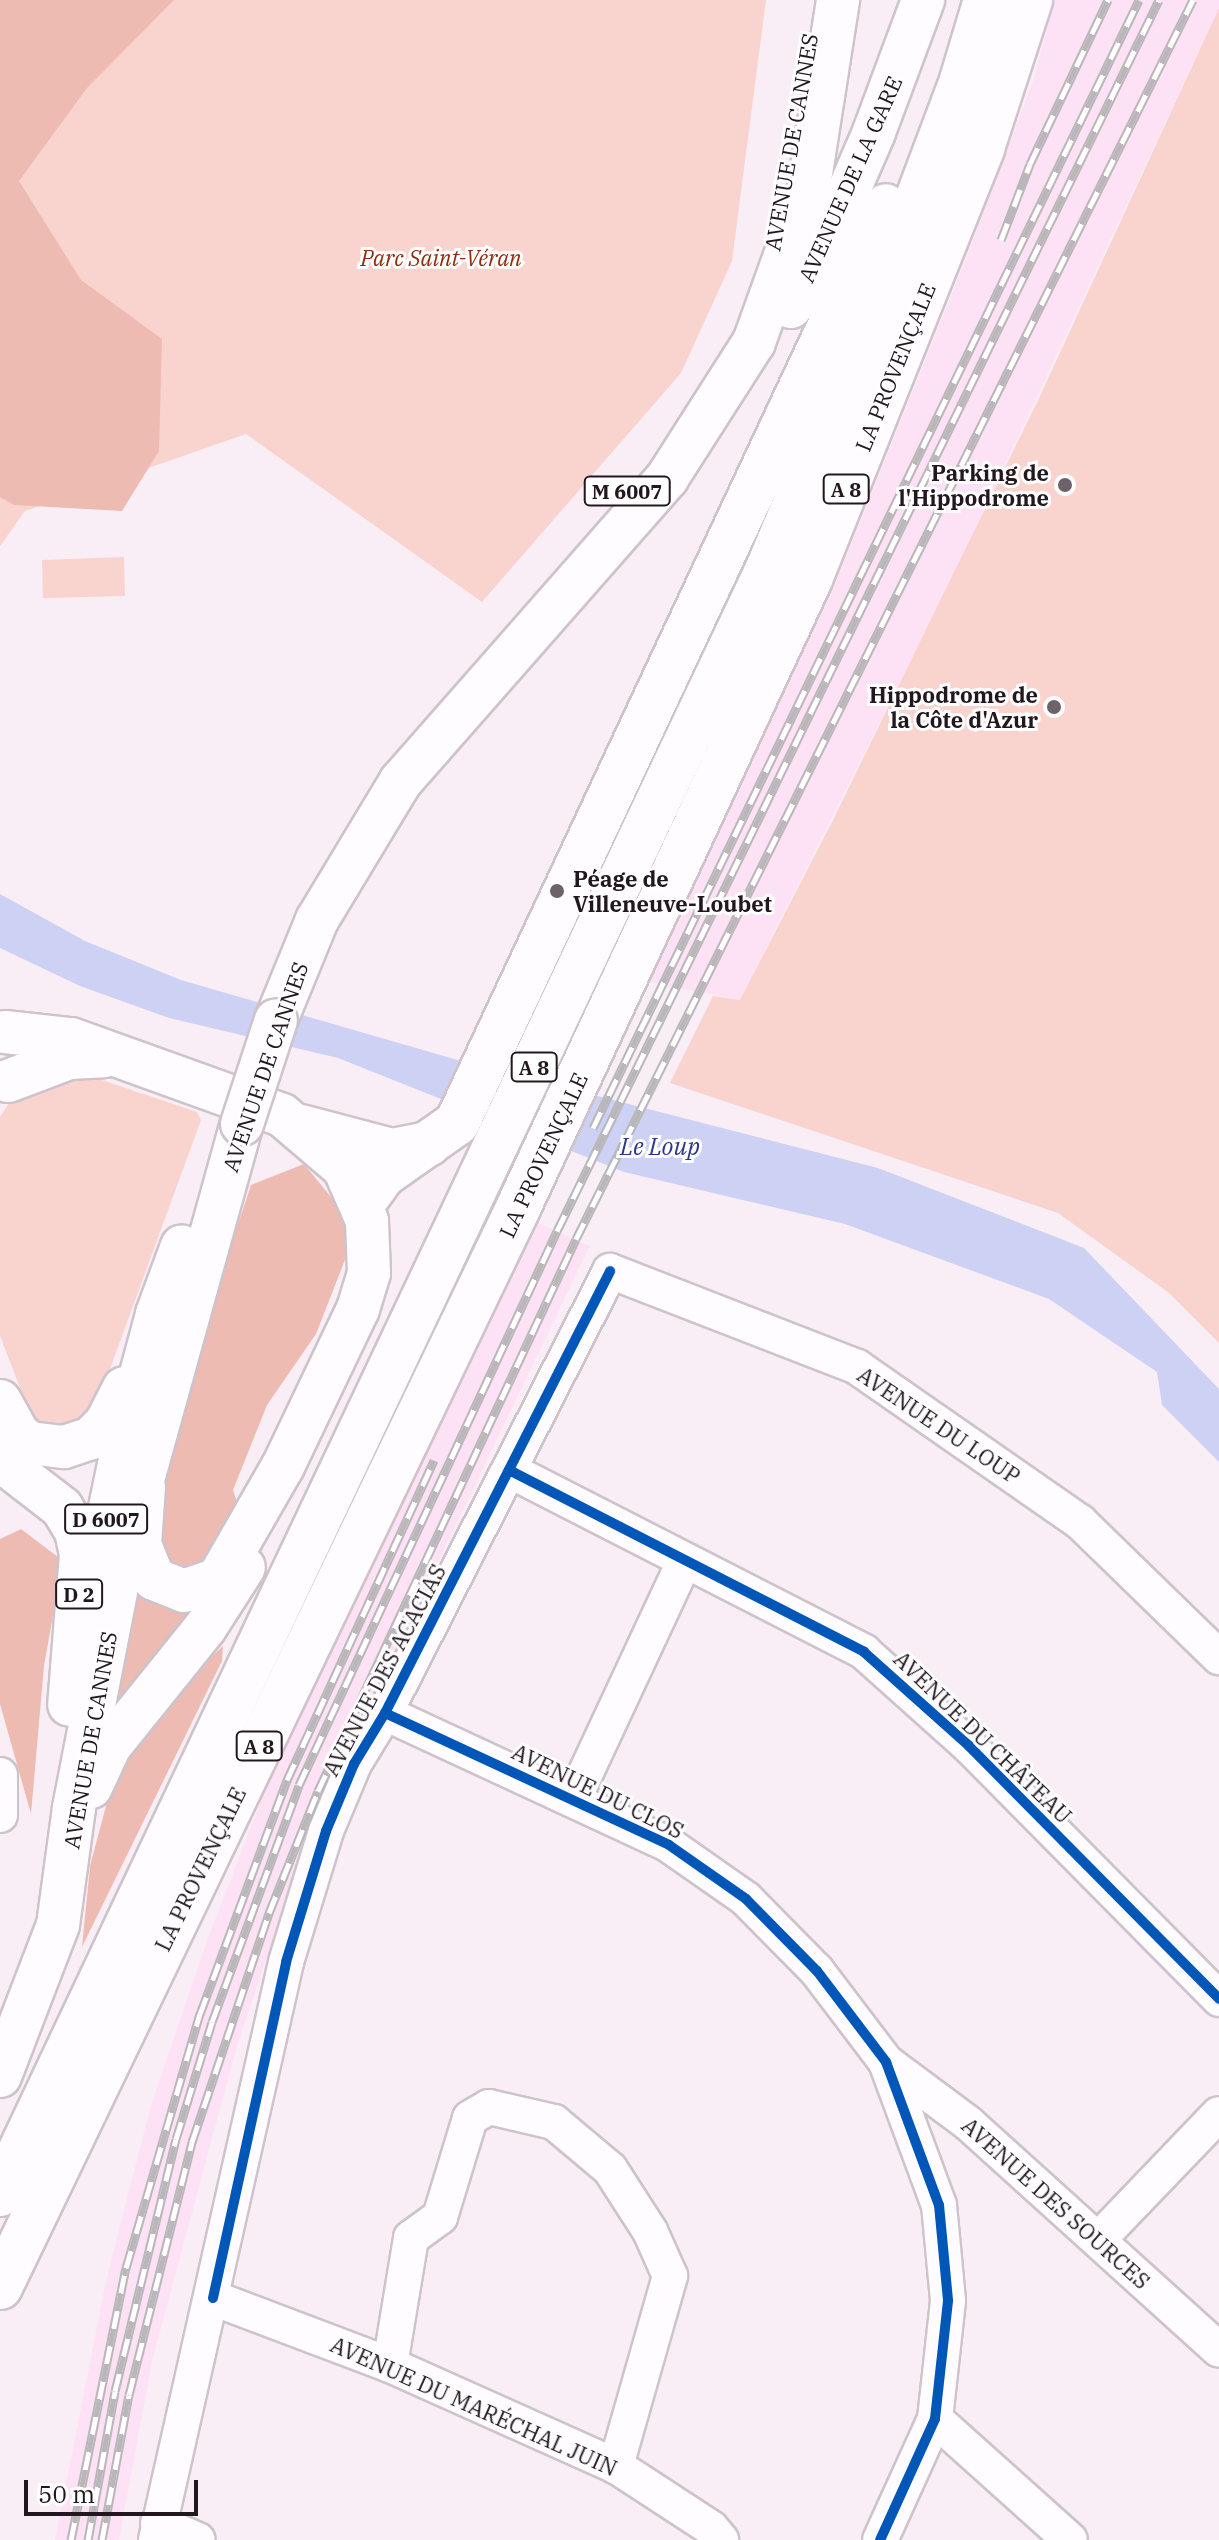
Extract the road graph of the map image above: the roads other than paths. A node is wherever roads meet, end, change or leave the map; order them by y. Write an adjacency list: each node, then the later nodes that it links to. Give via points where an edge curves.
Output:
1 (816, 0): 8 (main road, AVENUE DE CANNES / M 6007, via 778,237 745,322 711,383 579,551 390,768 341,841)
2 (838, 0): 7 (main road, AVENUE DE CANNES / M 6007, via 808,192)
3 (923, 0): 7 (main road, AVENUE DE LA GARE, via 815,268 777,330)
4 (970, 0): 15 (highway, via 872,237 533,963)
5 (986, 0): 37 (highway, LA PROVENÇALE / A 8, via 962,80 767,571)
6 (1030, 0): 39 (highway, LA PROVENÇALE / A 8, via 982,148 810,579 519,1206)
7 (754, 342): 8 (main road, AVENUE DE CANNES / M 6007, via 667,478 401,781)
8 (310, 919): 9 (main road, AVENUE DE CANNES / M 6007)
9 (268, 1018): 13 (main road, AVENUE DE CANNES / D 6007, bridge)
10 (3, 1027): 11 (main road, via 71,1039); 12 (main road, via 11,1052)
11 (109, 1056): 12 (main road, via 69,1058); 14 (main road, via 229,1092)
12 (4, 1090)
13 (234, 1122): 18 (main road, AVENUE DE CANNES / D 6007); 23 (main road, AVENUE DE CANNES / D 6007)
14 (301, 1127): 15 (highway, via 392,1151); 16 (main road, via 344,1168)
15 (448, 1130): 16 (highway, via 383,1175)
16 (362, 1204): 21 (main road, via 369,1238 365,1291)
17 (610, 1271): 22 (street, AVENUE DES ACACIAS); 25 (street, AVENUE DU LOUP, via 857,1367 1080,1522)
18 (157, 1314): 20 (main road, via 106,1423 80,1443); 27 (main road, AVENUE DE CANNES / D 6007, via 109,1496)
19 (0, 1401): 20 (main road, D 2, via 18,1434)
20 (12, 1462): 27 (main road, D 2, via 70,1520 81,1554)
21 (283, 1466): 23 (main road, via 227,1568 195,1590 163,1586 148,1570 140,1544); 31 (main road, via 275,1504 228,1596 96,1771)
22 (509, 1470): 24 (street, AVENUE DU CHÂTEAU); 26 (street, AVENUE DES ACACIAS)
23 (144, 1487): 31 (main road, AVENUE DE CANNES / D 6007, via 126,1541 101,1663)
24 (684, 1562): 29 (street); 32 (street, AVENUE DU CHÂTEAU, via 864,1652 969,1746)
25 (1219, 1657)
26 (385, 1713): 29 (street, AVENUE DU CLOS); 40 (street, AVENUE DES ACACIAS, via 354,1764 301,1905)
27 (67, 1726): 33 (main road, D 6007, via 27,1932)
28 (0, 1775): 30 (street)
29 (574, 1798): 34 (street, AVENUE DU CLOS, via 669,1845 746,1899 817,1971)
30 (0, 1815)
31 (69, 1865): 35 (main road, AVENUE DE CANNES / D 6007, via 46,1965)
32 (1219, 1999)
33 (0, 2018)
34 (886, 2062): 38 (street, AVENUE DES SOURCES, via 968,2123); 43 (street, AVENUE DU CLOS, via 939,2205 948,2301)
35 (0, 2076)
36 (1219, 2114): 38 (street)
37 (0, 2194)
38 (1099, 2239): 41 (street, AVENUE DES SOURCES)
39 (0, 2287)
40 (213, 2298): 42 (street, AVENUE DU MARÉCHAL JUIN); 45 (street, AVENUE DES ACACIAS)
41 (1219, 2350)
42 (390, 2365): 44 (street, AVENUE DU MARÉCHAL JUIN); 44 (street, via 411,2238 440,2217 470,2118 489,2107 554,2122 610,2169 650,2231 670,2276)
43 (935, 2419): 48 (street, AVENUE DU CLOS); 49 (street)
44 (616, 2466): 47 (street, AVENUE DU MARÉCHAL JUIN, via 711,2528)
45 (157, 2532): 46 (street)
46 (198, 2540)
47 (721, 2540)
48 (880, 2540)
49 (1070, 2540)

